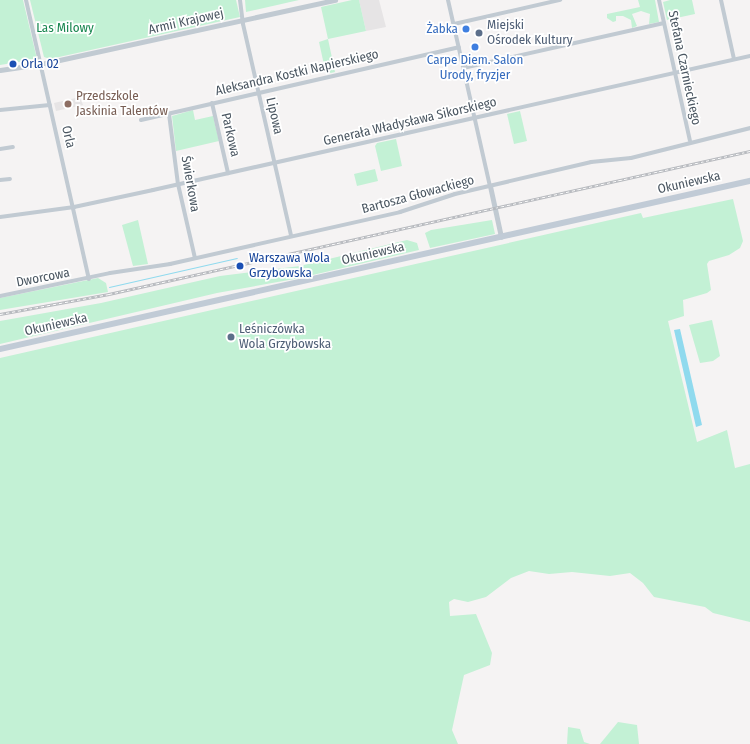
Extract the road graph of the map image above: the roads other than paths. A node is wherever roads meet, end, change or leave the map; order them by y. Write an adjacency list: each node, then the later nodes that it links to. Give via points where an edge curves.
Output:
1 (26, 0): 14 (street, Orla)
2 (240, 0): 8 (street, Lipowa)
3 (335, 0): 8 (street, Armii Krajowej)
4 (448, 0): 9 (street)
5 (560, 0): 9 (street)
6 (659, 0): 10 (street, Stefana Czarnieckiego)
7 (721, 0): 13 (street)
8 (242, 20): 14 (street, Armii Krajowej); 18 (street, Lipowa)
9 (454, 24): 11 (street)
10 (664, 24): 15 (street); 17 (street, Stefana Czarnieckiego)
11 (459, 47): 15 (street); 18 (street, Aleksandra Kostki Napierskiego)
12 (750, 56): 13 (street, Generała Władysława Sikorskiego)
13 (734, 59): 17 (street, Generała Władysława Sikorskiego)
14 (41, 64): 16 (street, Armii Krajowej); 20 (street, Orla)
15 (463, 68): 23 (street)
16 (0, 70)
17 (675, 73): 23 (street, Generała Władysława Sikorskiego); 26 (street, Stefana Czarnieckiego)
18 (258, 92): 19 (street, Aleksandra Kostki Napierskiego); 29 (street, Lipowa)
19 (212, 103): 22 (street, Aleksandra Kostki Napierskiego); 30 (street, Parkowa)
20 (50, 105): 21 (street); 36 (street, Orla)
21 (0, 110)
22 (169, 114): 24 (street, Aleksandra Kostki Napierskiego); 34 (street, Świerkowa)
23 (474, 117): 29 (street, Generała Władysława Sikorskiego); 35 (street)
24 (141, 120)
25 (750, 128): 26 (street, Bartosza Głowackiego)
26 (690, 141): 35 (street, Bartosza Głowackiego, via 631,158 591,162)
27 (13, 147): 28 (street)
28 (0, 149)
29 (274, 163): 30 (street, Generała Władysława Sikorskiego); 38 (street, Lipowa)
30 (228, 173): 34 (street, Generała Władysława Sikorskiego)
31 (10, 179): 32 (street)
32 (0, 180)
33 (750, 181): 39 (main road, Okuniewska)
34 (178, 184): 36 (street, Generała Władysława Sikorskiego); 40 (street, Świerkowa)
35 (490, 186): 38 (street, Bartosza Głowackiego, via 455,194 400,212); 39 (street)
36 (74, 207): 37 (street, Generała Władysława Sikorskiego); 41 (street, Orla)
37 (0, 217)
38 (290, 236): 40 (street, Bartosza Głowackiego)
39 (501, 237): 43 (main road, Okuniewska)
40 (195, 258): 41 (street, Bartosza Głowackiego)
41 (89, 279): 42 (street, Dworcowa)
42 (0, 296)
43 (0, 349)

